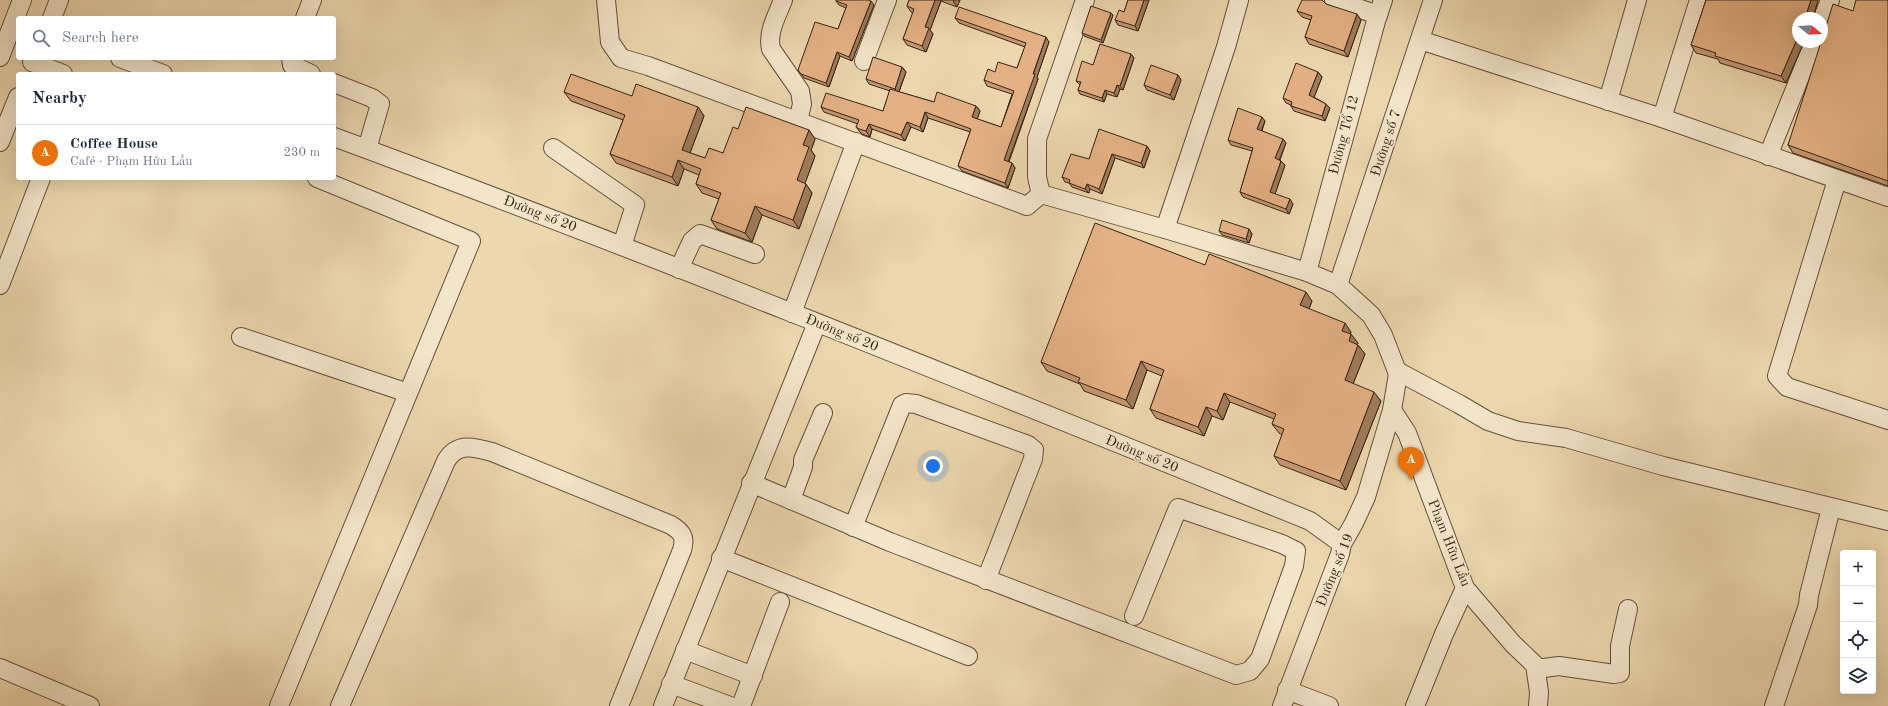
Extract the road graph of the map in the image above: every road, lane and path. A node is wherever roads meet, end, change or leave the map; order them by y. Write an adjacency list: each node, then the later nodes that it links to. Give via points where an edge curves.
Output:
1 (22, 0): 16 (street)
2 (59, 0): 17 (street)
3 (312, 0): 18 (street)
4 (606, 0): 34 (street, via 610,42 621,58)
5 (783, 0): 34 (street, via 771,30 770,42 771,49 800,91 802,104)
6 (887, 0): 25 (street)
7 (1085, 0): 44 (street, via 1037,139 1037,177)
8 (1239, 0): 46 (street, via 1226,47)
9 (1334, 0): 14 (street)
10 (1433, 0): 20 (street, Đường số 7)
11 (1637, 0): 31 (street)
12 (1699, 0): 33 (street)
13 (1830, 0): 15 (street)
14 (1381, 7): 50 (street, Đường Tổ 12)
15 (1825, 12)
16 (18, 16)
17 (53, 16)
18 (306, 16)
19 (16, 23): 22 (street)
20 (1420, 40): 31 (street); 52 (street, Đường số 7)
21 (1812, 48): 40 (street)
22 (0, 57)
23 (125, 60): 28 (street)
24 (291, 60): 29 (street, via 292,65)
25 (864, 61)
26 (31, 64): 27 (street)
27 (57, 72)
28 (158, 72)
29 (307, 72)
30 (336, 84): 39 (street, via 372,98 380,104)
31 (1608, 101): 33 (street)
32 (16, 102): 36 (street)
33 (1662, 118): 40 (street)
34 (798, 121): 37 (street)
35 (336, 138): 39 (street, Đường số 20)
36 (0, 142)
37 (856, 142): 44 (street, via 1027,206); 53 (street)
38 (553, 148): 47 (street, via 635,205)
39 (366, 149): 47 (street, Đường số 20)
40 (1768, 156): 43 (street)
41 (40, 180): 51 (street)
42 (322, 180): 57 (street, via 471,241)
43 (1837, 180): 45 (street); 60 (street, via 1777,376 1787,387)
44 (1041, 194): 46 (street)
45 (1888, 197)
46 (1165, 229): 50 (street)
47 (622, 246): 49 (street, Đường số 20)
48 (755, 254): 49 (street, via 700,234 692,241)
49 (680, 269): 53 (street, Đường số 20)
50 (1307, 272): 52 (street)
51 (0, 285)
52 (1338, 285): 56 (street, via 1371,315 1383,335)
53 (792, 313): 54 (street, Đường số 20)
54 (816, 323): 61 (street); 66 (street, Đường số 20, via 1310,521)
55 (241, 337): 57 (street)
56 (1397, 371): 58 (street, Đường số 19); 63 (street, via 1488,421 1518,431 1566,438 1663,466)
57 (408, 393): 82 (street)
58 (1392, 410): 66 (street, Đường số 19, via 1366,497); 69 (street, Phạm Hữu Lầu, via 1407,433)
59 (823, 414): 62 (street, via 805,456)
60 (1888, 420)
61 (751, 483): 62 (street); 67 (street)
62 (791, 500): 65 (street)
63 (1831, 508): 64 (street); 90 (street, via 1808,605)
64 (1888, 521)
65 (853, 526): 68 (street); 68 (street, via 902,405 906,403 916,404 1028,445 1034,450 1033,459)
66 (1342, 544): 79 (street, Đường số 19)
67 (722, 558): 73 (street); 74 (street)
68 (986, 580): 72 (street, via 1236,675 1250,671 1260,659 1294,566 1296,551 1178,508)
69 (1465, 588): 76 (street, Phạm Hữu Lầu, via 1490,620 1535,665); 80 (street, via 1444,634)
70 (780, 602): 77 (street)
71 (1628, 609): 76 (street, via 1620,646 1620,673 1559,666)
72 (1134, 616)
73 (685, 650): 77 (street); 78 (street)
74 (968, 656)
75 (0, 668): 81 (street)
76 (1536, 669): 89 (street)
77 (753, 676): 87 (street)
78 (671, 684): 85 (street); 86 (street)
79 (1285, 698): 88 (street)
80 (1418, 705)
81 (90, 706)
82 (278, 706)
83 (340, 706): 84 (street, via 446,461 450,453 466,447 499,455 671,525 684,536 682,550)
84 (619, 706)
85 (663, 706)
86 (730, 706)
87 (741, 706)
88 (1329, 706)
89 (1538, 706)
90 (1774, 706)

